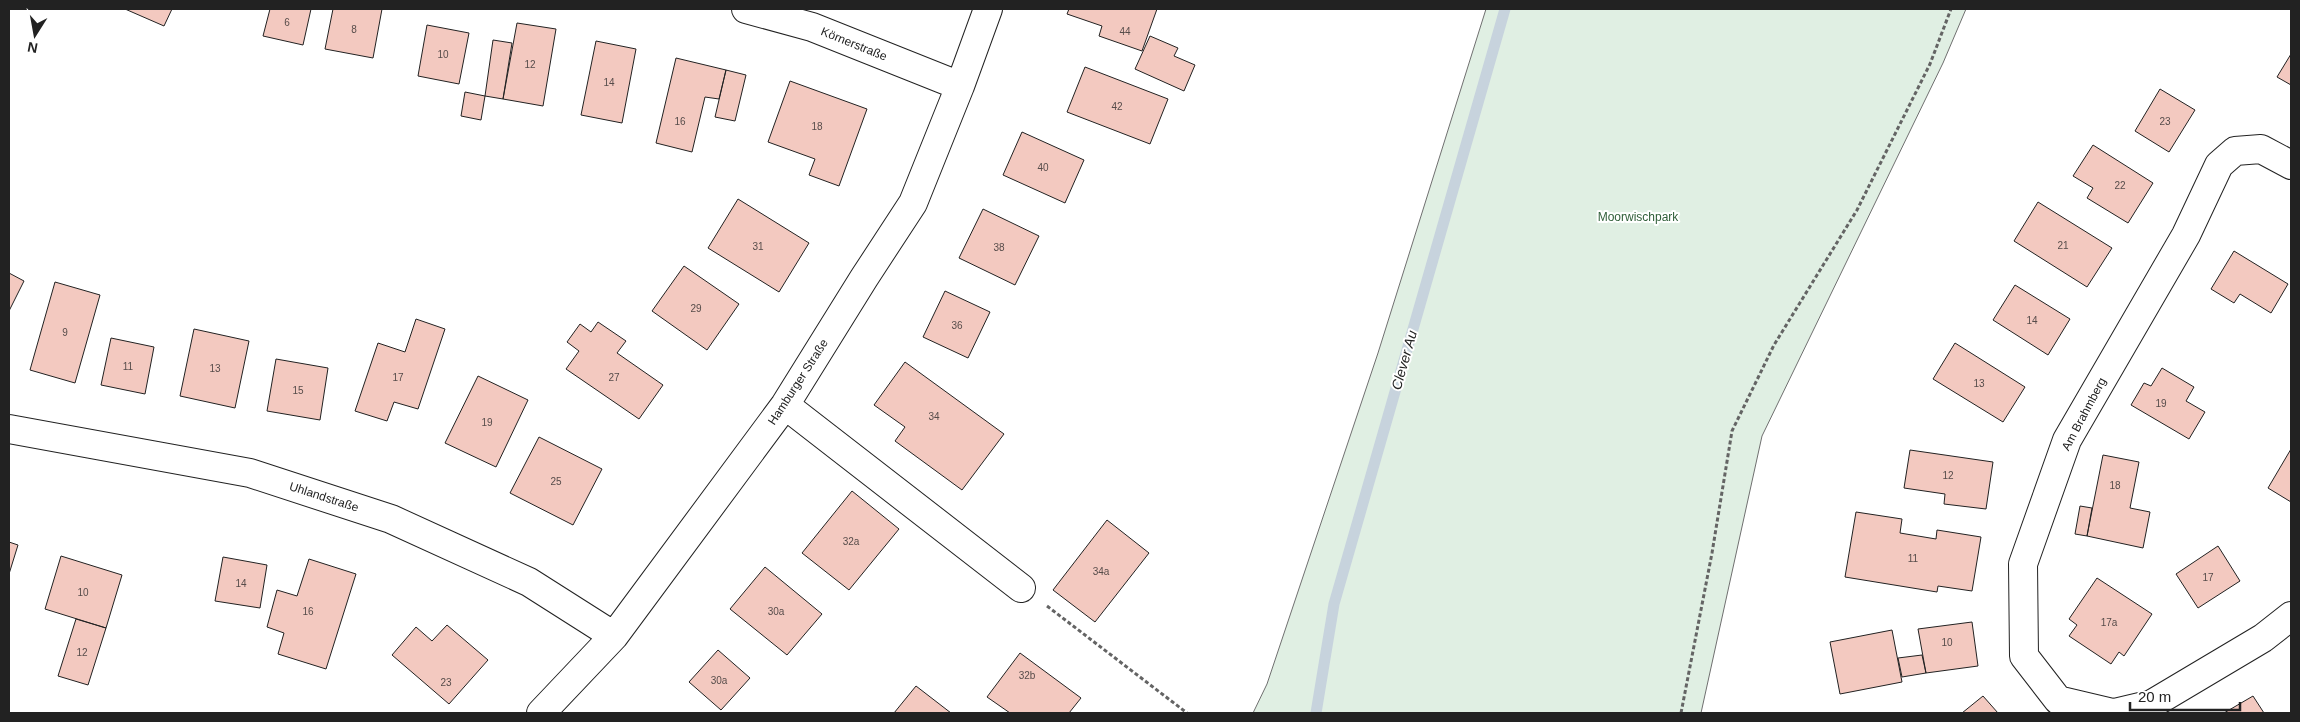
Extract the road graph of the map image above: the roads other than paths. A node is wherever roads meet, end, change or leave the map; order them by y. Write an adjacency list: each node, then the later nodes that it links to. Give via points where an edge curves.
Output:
1 (746, 9): 3 (street, Körnerstraße, via 812,27)
2 (988, 9): 3 (street, Hamburger Straße)
3 (960, 86): 5 (street, Hamburger Straße, via 913,203)
4 (2291, 165): 11 (street, Am Brahmberg, via 2261,149 2235,151 2218,165 2186,235 2067,440 2023,564 2024,656 2058,700)
5 (785, 406): 7 (street); 9 (street, Hamburger Straße)
6 (9, 430): 9 (street, Uhlandstraße, via 250,473 391,519 529,582)
7 (1021, 588)
8 (2291, 616): 11 (street, Am Brahmberg, via 2264,638 2152,704)
9 (614, 636): 10 (street, Hamburger Straße)
10 (541, 713)
11 (2113, 713)

